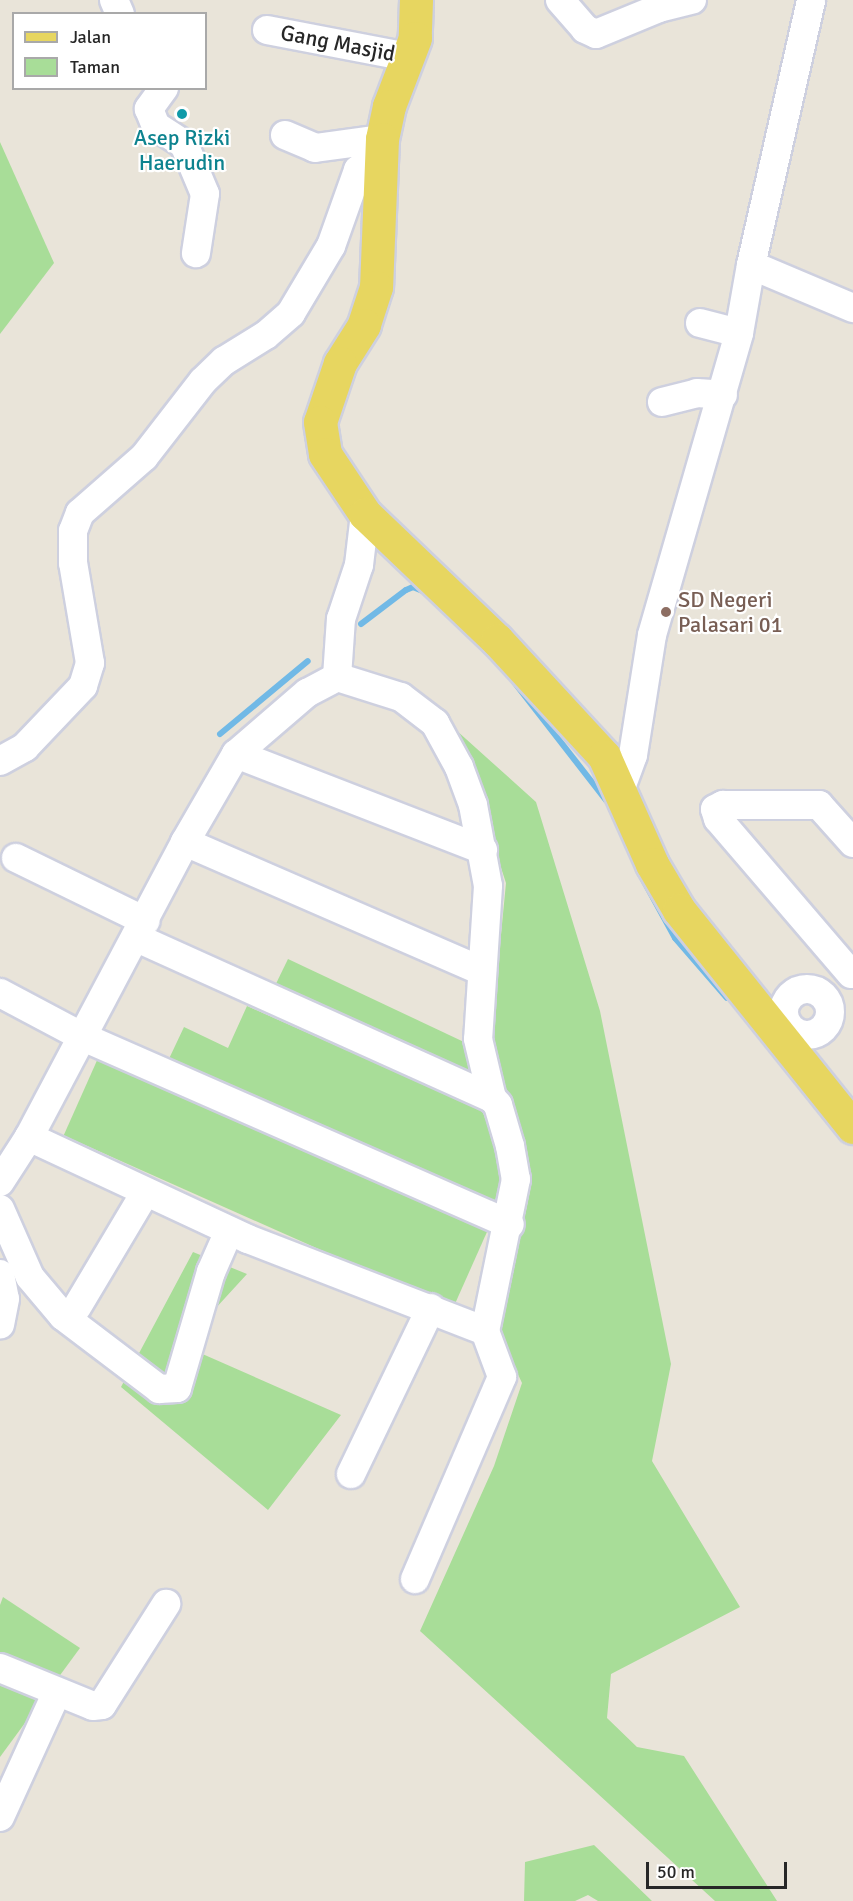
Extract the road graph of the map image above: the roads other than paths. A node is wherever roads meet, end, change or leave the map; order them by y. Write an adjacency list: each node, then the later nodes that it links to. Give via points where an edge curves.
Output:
1 (416, 0): 6 (main road, via 415,38)
2 (561, 0): 3 (street, via 585,29 596,34 659,8)
3 (692, 0)
4 (811, 0): 11 (street)
5 (267, 30): 6 (street, Gang Masjid)
6 (409, 57): 9 (main road, via 389,106)
7 (163, 90): 10 (street, via 149,109 156,126 184,144 205,194)
8 (285, 135): 9 (street, via 315,148)
9 (381, 146): 17 (main road, via 381,256 376,287 364,325 340,363 320,422 325,454); 20 (street, via 358,170 331,246 291,313 266,335 224,361 144,457 80,513 73,531 72,563 90,663 83,686 25,747)
10 (196, 253)
11 (751, 265): 12 (street); 14 (street)
12 (853, 308)
13 (700, 323): 14 (street)
14 (739, 333): 15 (street)
15 (723, 394): 16 (street, via 697,393); 21 (street, via 652,635 633,755)
16 (662, 402)
17 (364, 514): 18 (street, via 359,565 341,620); 21 (main road, via 497,640 583,731 604,756)
18 (337, 677): 19 (street, via 307,693); 24 (street, via 401,697 435,723 459,767 473,804)
19 (236, 754): 22 (street); 24 (street)
20 (0, 761)
21 (621, 788): 30 (main road, via 652,864 679,910)
22 (184, 842): 26 (street); 27 (street)
23 (853, 843): 28 (street, via 819,805 723,805 715,809 718,819)
24 (483, 850): 27 (street, via 488,886)
25 (16, 858): 26 (street)
26 (141, 930): 31 (street); 32 (street)
27 (482, 971): 32 (street, via 478,1039)
28 (852, 973): 30 (street, via 825,998 830,1012 820,1030 807,1035)
29 (0, 993): 31 (street)
30 (784, 1029): 33 (main road)
31 (83, 1036): 34 (street); 38 (street)
32 (492, 1098): 38 (street, via 498,1105 516,1179)
33 (853, 1127)
34 (29, 1137): 35 (street); 36 (street)
35 (0, 1182)
36 (145, 1193): 39 (street); 40 (street)
37 (0, 1209): 39 (street, via 30,1277 63,1316 113,1350 159,1389 177,1388 211,1272)
38 (510, 1224): 42 (street)
39 (229, 1231): 41 (street)
40 (77, 1307)
41 (431, 1308): 42 (street); 43 (street)
42 (485, 1331): 44 (street, via 502,1377)
43 (351, 1474)
44 (415, 1579)
45 (166, 1604): 47 (street, via 106,1703 93,1706)
46 (0, 1668): 47 (street)
47 (57, 1692): 48 (street)
48 (0, 1816)

